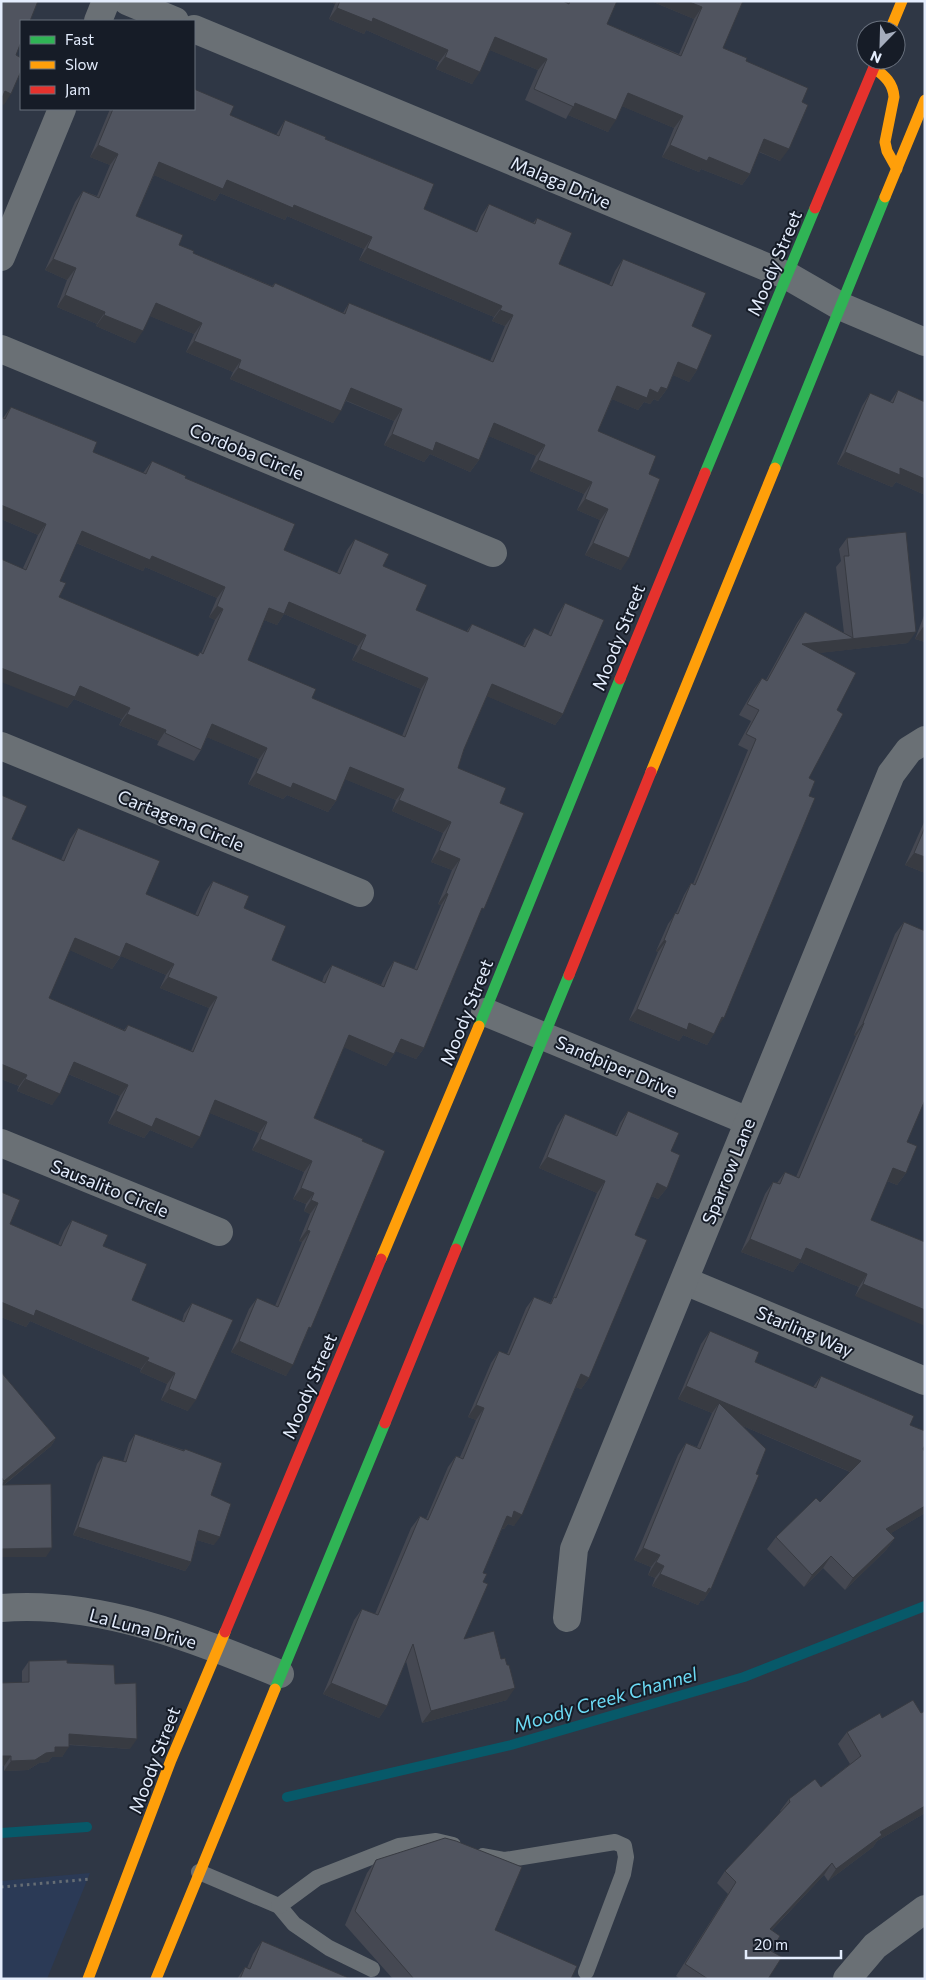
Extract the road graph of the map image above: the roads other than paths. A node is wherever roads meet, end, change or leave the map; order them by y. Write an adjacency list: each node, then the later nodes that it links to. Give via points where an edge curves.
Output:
1 (106, 1): 4 (street)
2 (127, 1): 5 (street)
3 (902, 1): 6 (main road)
4 (98, 20)
5 (173, 20)
6 (894, 20)
7 (195, 29): 14 (street, Malaga Drive)
8 (874, 70): 14 (main road, Moody Street)
9 (881, 70): 12 (main road, via 893,85 894,100 884,144)
10 (925, 100): 12 (main road)
11 (62, 110): 13 (street)
12 (897, 169): 15 (main road)
13 (1, 257)
14 (788, 276): 15 (street, Malaga Drive); 22 (main road, Moody Street)
15 (840, 306): 16 (street, Malaga Drive); 23 (main road)
16 (925, 342)
17 (1, 349): 18 (street, Cordoba Circle)
18 (493, 553)
19 (925, 740): 24 (street, Sparrow Lane, via 909,750 891,774)
20 (1, 746): 21 (street, Cartagena Circle)
21 (360, 893)
22 (485, 1012): 23 (street, Sandpiper Drive); 31 (main road, Moody Street)
23 (544, 1036): 24 (street, Sandpiper Drive); 32 (main road)
24 (748, 1121): 27 (street, Sparrow Lane)
25 (1, 1143): 26 (street, Sausalito Circle)
26 (219, 1232)
27 (685, 1281): 28 (street, Starling Way); 30 (street, Sparrow Lane, via 574,1550)
28 (925, 1381)
29 (1, 1608): 31 (street, La Luna Drive, via 66,1609 116,1618)
30 (567, 1618)
31 (218, 1649): 32 (street, La Luna Drive); 38 (main road, Moody Street)
32 (280, 1674): 33 (main road)
33 (200, 1872): 34 (lane); 39 (main road)
34 (278, 1906): 36 (lane, via 294,1924 329,1948); 37 (lane, via 318,1878 399,1846 436,1842 505,1860 616,1842 624,1846 623,1874)
35 (925, 1908): 40 (street, via 875,1946)
36 (372, 1969)
37 (586, 1972)
38 (88, 1979)
39 (156, 1979)
40 (848, 1979)

